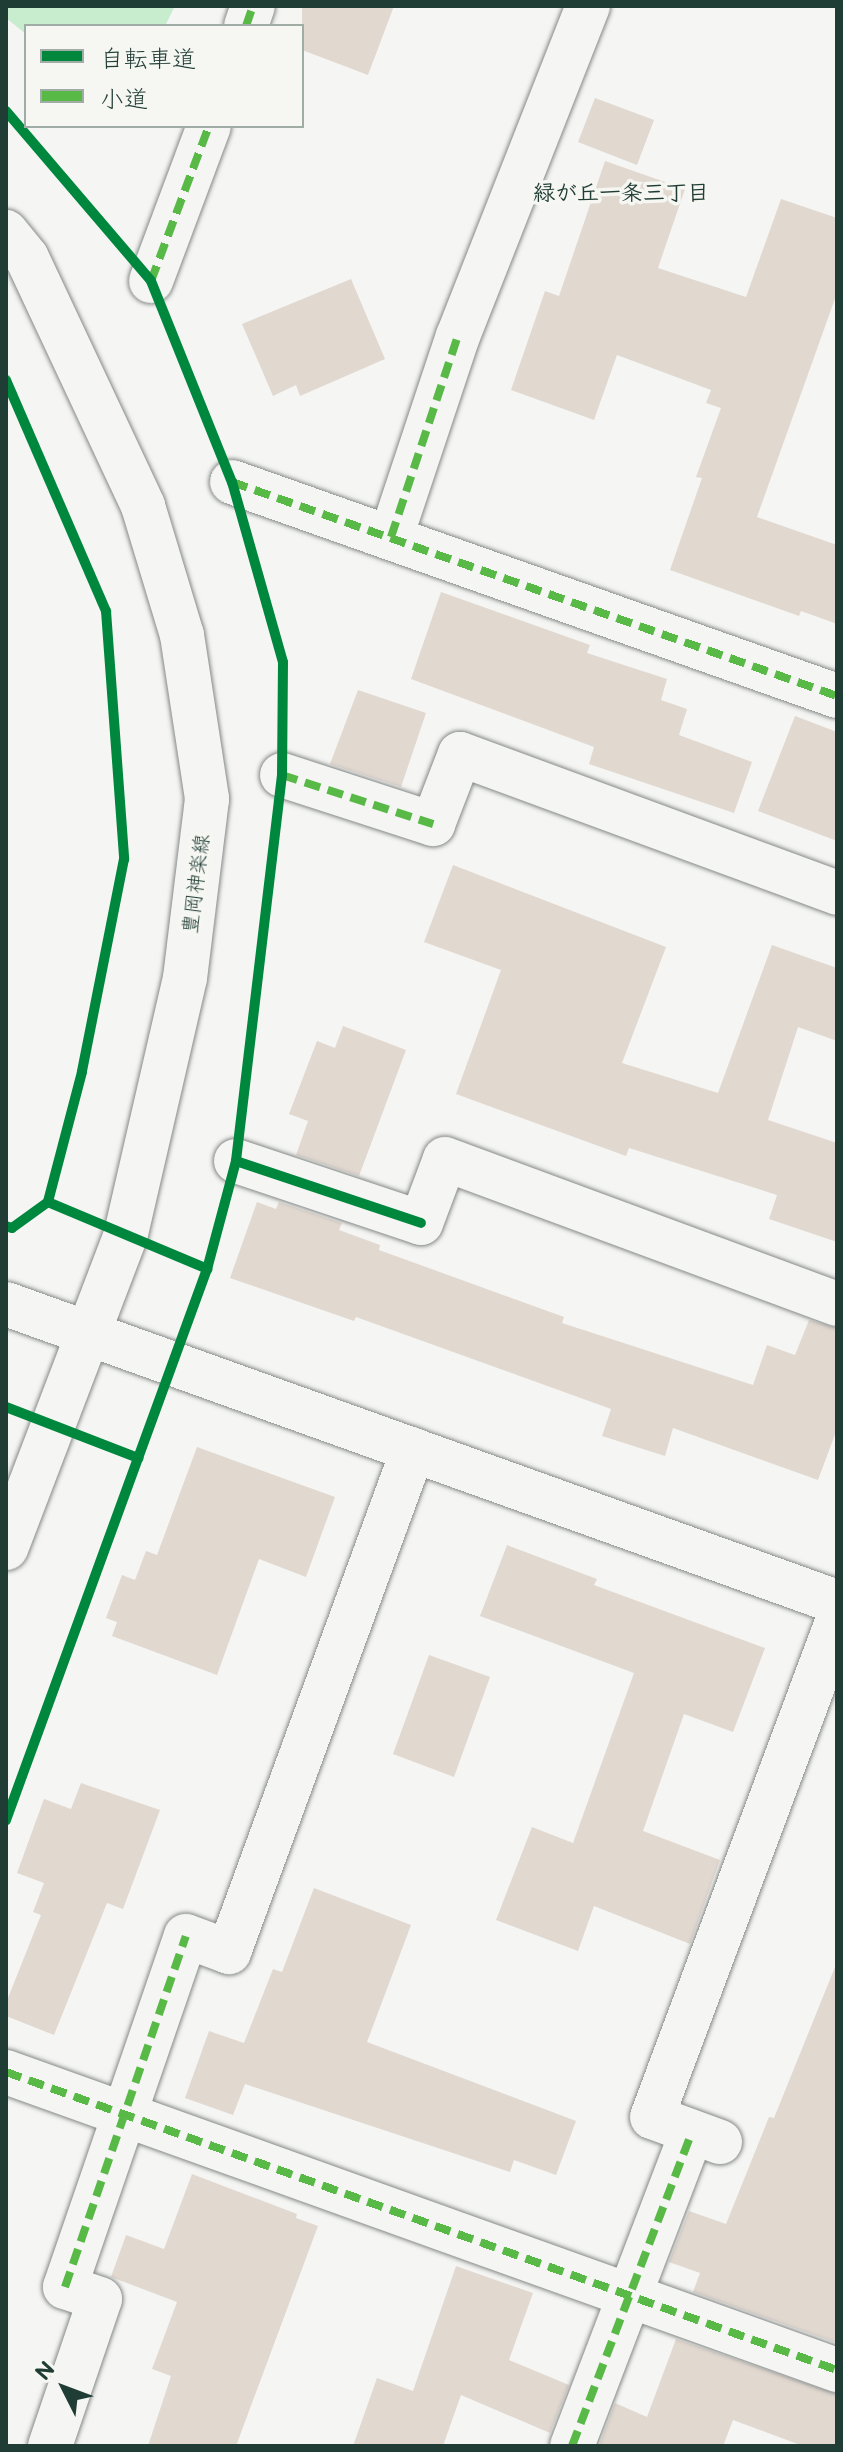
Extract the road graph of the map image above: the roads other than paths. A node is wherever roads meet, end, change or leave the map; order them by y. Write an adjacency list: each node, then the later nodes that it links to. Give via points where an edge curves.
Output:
1 (588, 6): 6 (street, via 458,336)
2 (208, 128): 4 (street)
3 (6, 232): 13 (street, 豊岡神楽線, via 27,258 143,506 182,635 207,799 185,978 125,1237)
4 (151, 281)
5 (232, 482): 6 (street)
6 (391, 537): 7 (street)
7 (837, 696)
8 (282, 775): 9 (street, via 433,824 460,754)
9 (837, 893)
10 (236, 1161): 12 (street, via 421,1223 445,1159)
11 (6, 1304): 13 (street)
12 (837, 1304)
13 (87, 1334): 14 (street); 15 (street, 豊岡神楽線)
14 (413, 1450): 16 (street); 19 (street, via 229,1952 186,1936)
15 (6, 1548)
16 (837, 1602)
17 (837, 1622): 20 (street, via 652,2117 706,2137)
18 (6, 2072): 19 (street)
19 (124, 2114): 20 (street); 22 (street, via 65,2287 100,2299)
20 (629, 2295): 21 (street); 23 (street)
21 (837, 2370)
22 (50, 2446)
23 (572, 2446)

